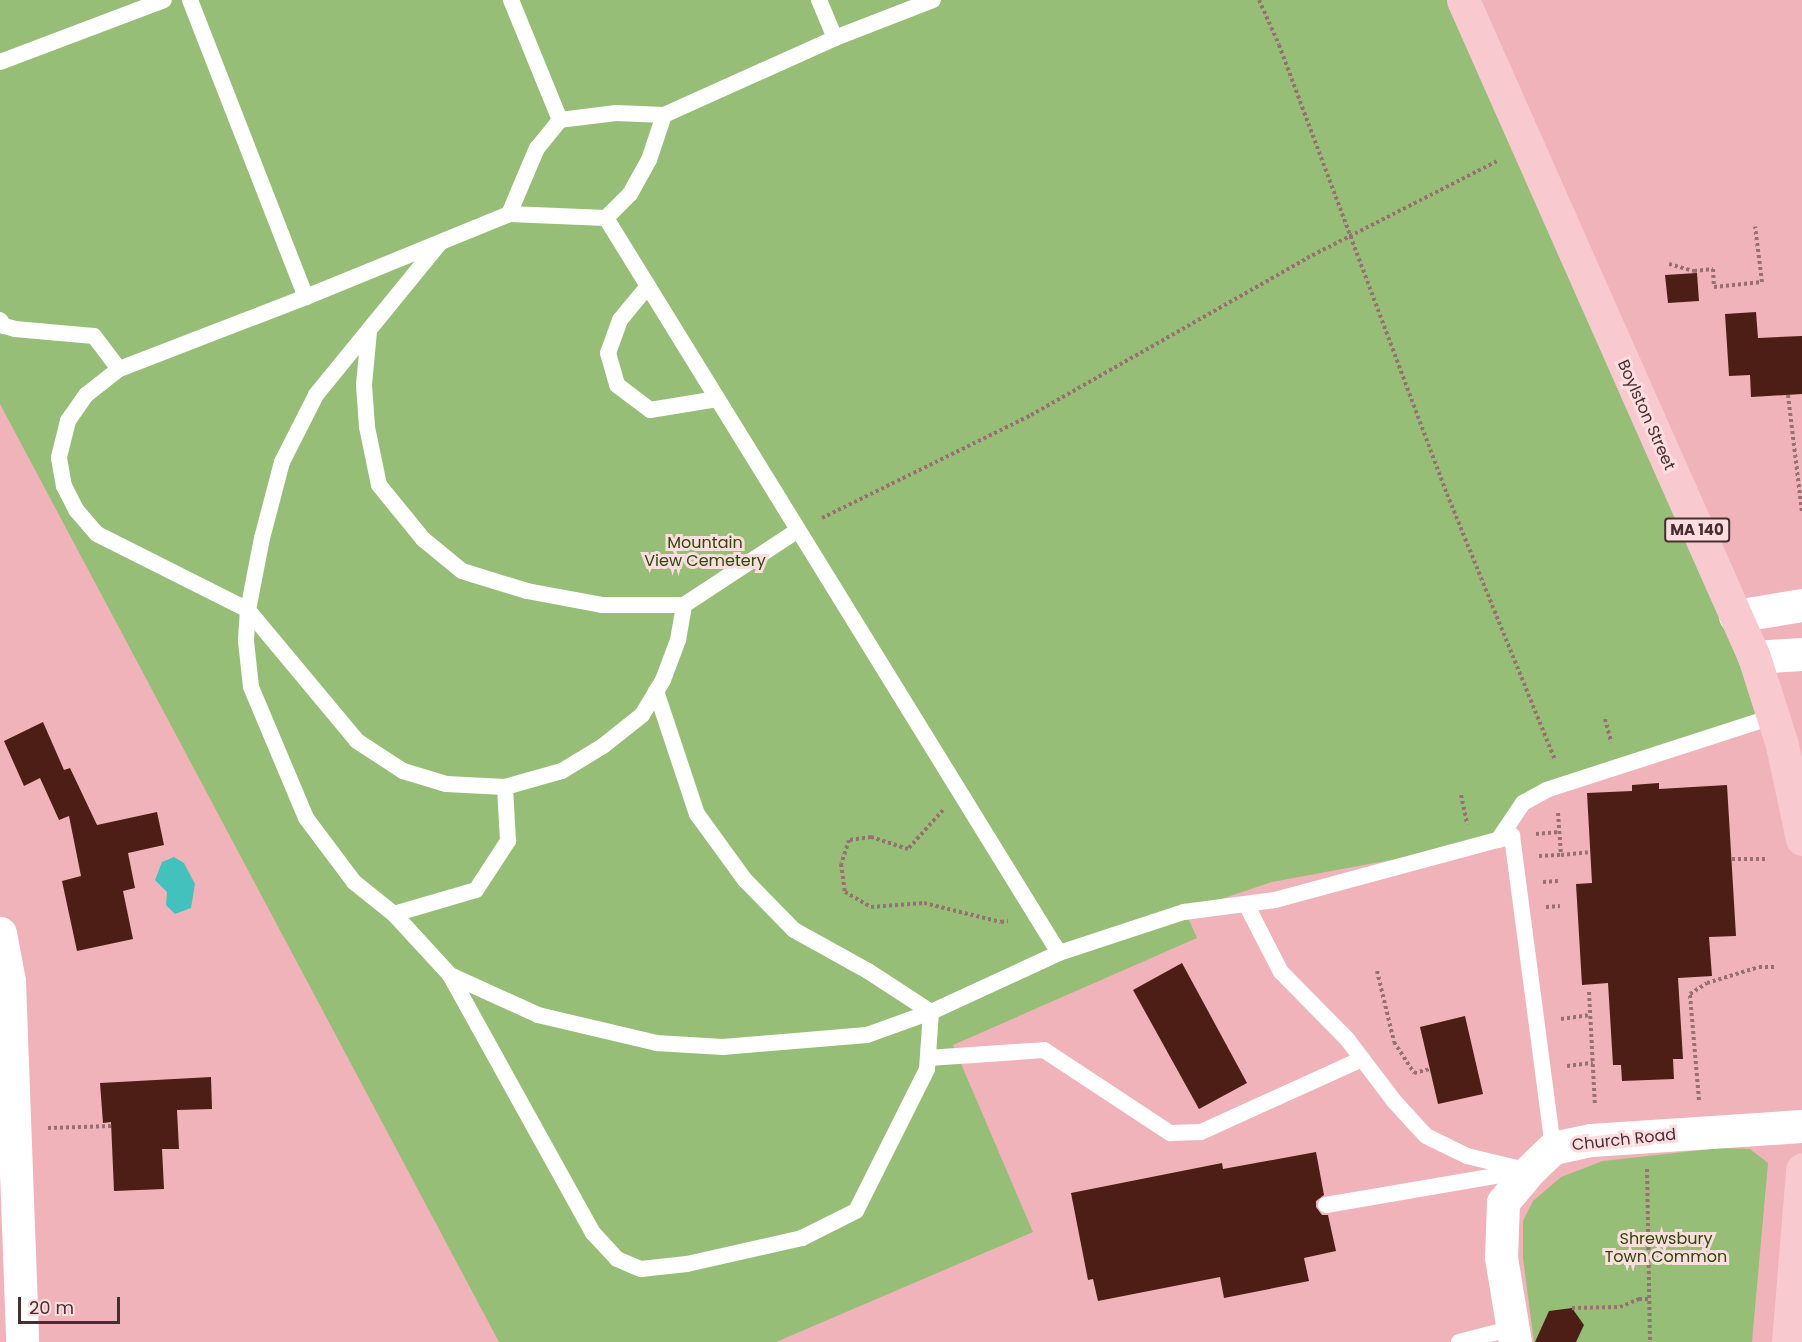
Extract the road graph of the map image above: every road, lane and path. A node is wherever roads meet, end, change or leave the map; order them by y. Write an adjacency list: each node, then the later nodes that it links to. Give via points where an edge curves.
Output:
1 (164, 0): 9 (lane)
2 (190, 0): 20 (lane)
3 (511, 0): 11 (lane)
4 (819, 0): 8 (lane)
5 (933, 0): 8 (lane)
6 (1259, 0): 16 (path)
7 (1463, 0): 31 (main road, Boylston Street / MA 140)
8 (835, 38): 10 (lane)
9 (0, 62)
10 (664, 115): 11 (lane, via 616,113); 14 (lane, via 649,160 630,194)
11 (560, 120): 13 (lane, via 537,148)
12 (1497, 161): 16 (path)
13 (509, 214): 14 (lane); 17 (lane)
14 (606, 218): 19 (lane)
15 (1755, 226): 18 (path, via 1762,282 1714,287 1713,269 1694,271)
16 (1350, 236): 27 (path, via 1031,415); 36 (path, via 1447,494)
17 (439, 244): 20 (lane); 22 (lane)
18 (1669, 264)
19 (648, 286): 25 (lane); 25 (lane, via 620,320 608,353 618,385 650,410)
20 (306, 297): 23 (lane)
21 (0, 320): 23 (lane, via 4,326 15,329 94,336)
22 (369, 331): 29 (lane, via 364,385 367,427 379,485 423,539 462,571 526,591 602,606); 30 (lane, via 316,395 282,462)
23 (119, 369): 30 (lane, via 86,395 68,421 59,458 64,486 77,512 98,534)
24 (1788, 395): 26 (path)
25 (717, 399): 27 (lane)
26 (1802, 513)
27 (798, 530): 29 (lane); 38 (lane)
28 (1802, 605): 31 (street)
29 (684, 606): 34 (lane, via 678,640)
30 (248, 610): 37 (lane, via 357,741 403,771 446,784); 46 (lane, via 246,641 251,687 306,818 354,882)
31 (1735, 616): 33 (main road, Boylston Street / MA 140)
32 (1802, 654): 33 (street)
33 (1754, 657): 35 (main road, Boylston Street / MA 140)
34 (656, 691): 37 (lane, via 642,716 603,746 562,771); 54 (lane, via 697,814 745,880 794,930)
35 (1772, 717): 36 (lane); 40 (main road, Boylston Street / MA 140, via 1782,745)
36 (1564, 783): 41 (lane, via 1523,803)
37 (505, 787): 46 (lane, via 508,842 476,890)
38 (959, 792): 47 (lane); 47 (path, via 908,849 871,837 849,840 841,864 845,892 870,907 924,903 1001,922)
39 (1557, 803): 42 (path, via 1561,855)
40 (1802, 839)
41 (1498, 840): 45 (lane, via 1275,900); 63 (lane, via 1512,836)
42 (1588, 852)
43 (1732, 859): 44 (path)
44 (1766, 859)
45 (1246, 904): 49 (lane, via 1184,912); 56 (lane, via 1281,972)
46 (394, 914): 52 (lane)
47 (1035, 914): 49 (lane)
48 (0, 933): 62 (street, via 9,981)
49 (1059, 953): 54 (lane)
50 (1774, 967): 58 (path, via 1759,967 1707,983 1690,994)
51 (1377, 971): 57 (path, via 1394,1041 1414,1073)
52 (450, 975): 54 (lane, via 538,1015 656,1043 723,1047 867,1035); 55 (lane, via 593,1233 618,1259 641,1269 687,1264 802,1238 856,1211 927,1070)
53 (1589, 992): 59 (path)
54 (931, 1012): 55 (lane)
55 (928, 1058): 56 (lane, via 1044,1050 1170,1133 1201,1132)
56 (1362, 1059): 66 (lane, via 1426,1136 1467,1156)
57 (1430, 1069)
58 (1699, 1104)
59 (1596, 1113)
60 (111, 1126): 62 (path)
61 (1802, 1126): 63 (street, Church Road, via 1591,1140)
62 (14, 1128): 72 (street)
63 (1553, 1148): 66 (street, Church Road)
64 (1647, 1160): 69 (path)
65 (1802, 1170): 68 (main road)
66 (1529, 1171): 67 (lane); 71 (street, Church Road, via 1503,1202 1501,1257)
67 (1326, 1204)
68 (1798, 1264): 75 (main road)
69 (1649, 1299): 70 (path, via 1620,1306); 74 (path)
70 (1572, 1308)
71 (1514, 1335): 73 (lane)
72 (22, 1342)
73 (1459, 1342)
74 (1650, 1342)
75 (1788, 1342)

